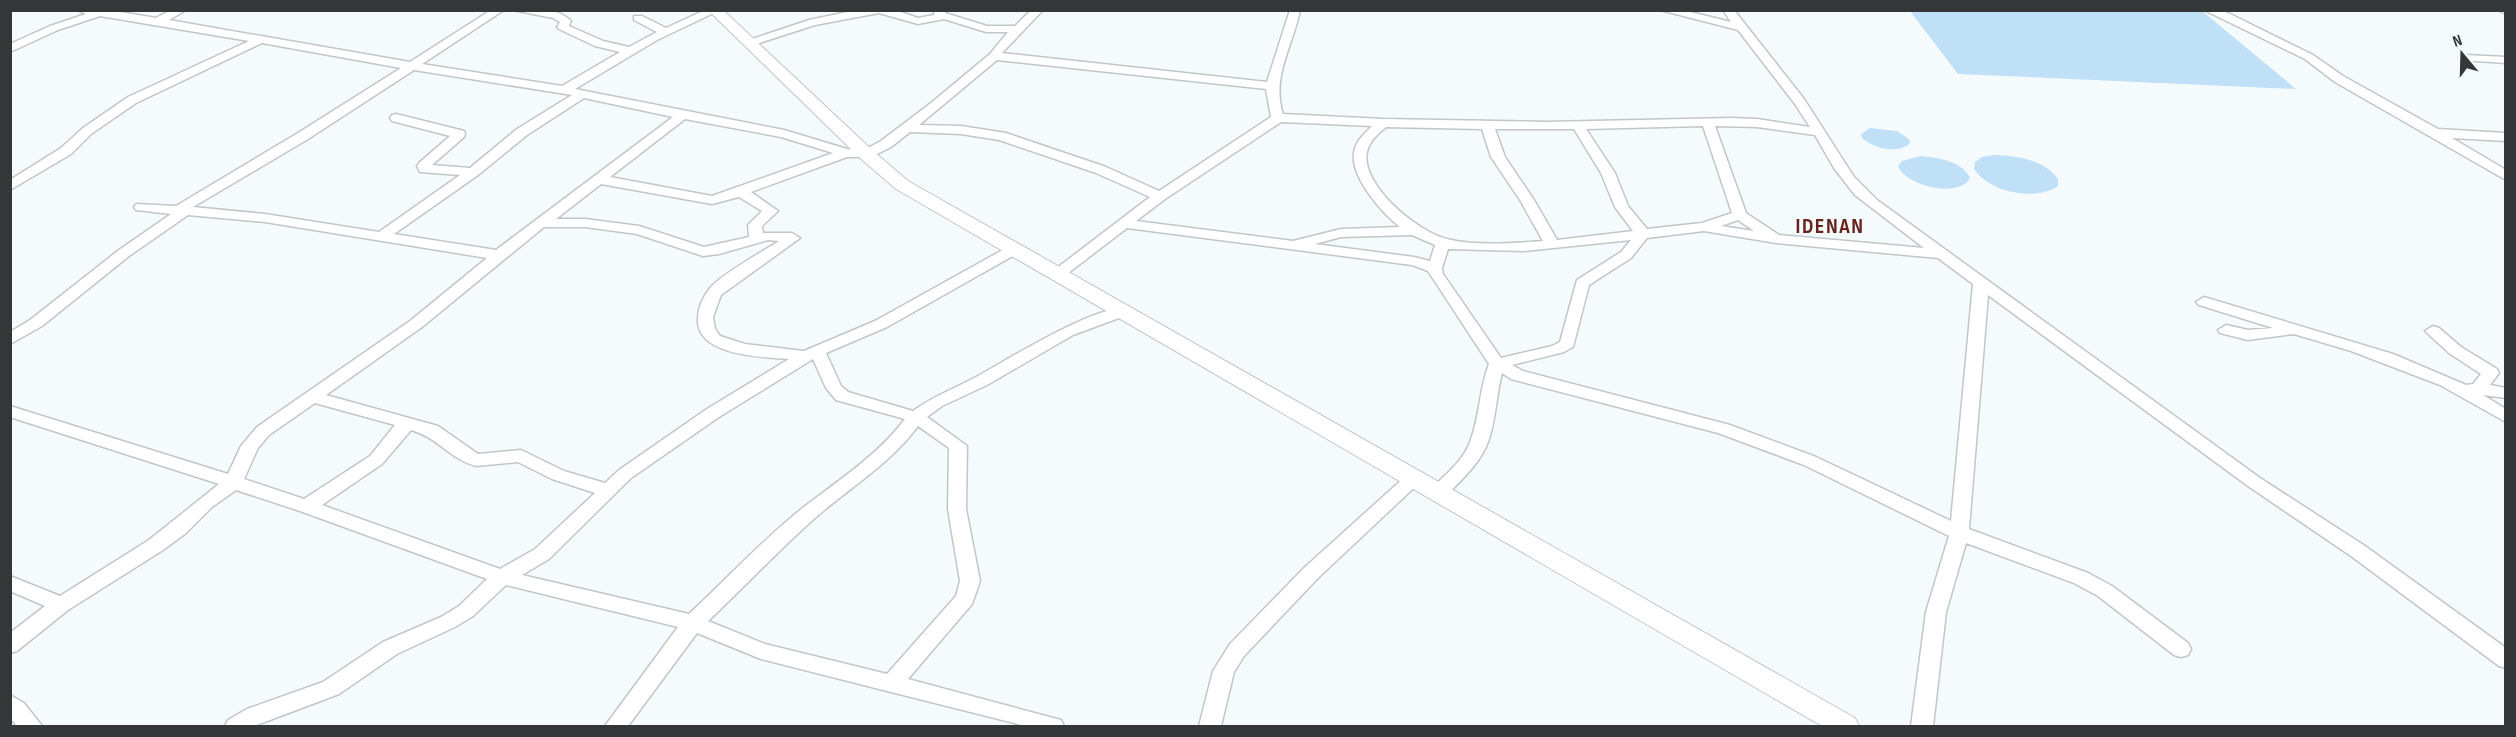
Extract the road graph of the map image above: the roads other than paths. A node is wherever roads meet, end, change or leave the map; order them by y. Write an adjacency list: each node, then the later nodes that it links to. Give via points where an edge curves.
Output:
1 (82, 10): 14 (street)
2 (181, 10): 17 (street)
3 (499, 10): 31 (street)
4 (518, 10): 27 (street, via 560,17 566,21 566,30 598,44)
5 (715, 10): 22 (street); 24 (street)
6 (877, 10): 24 (street, via 813,22)
7 (882, 10): 13 (street, via 918,21)
8 (1038, 10): 21 (street)
9 (1295, 10): 32 (street)
10 (1665, 10): 18 (street)
11 (1728, 10): 18 (street)
12 (2209, 10): 44 (street, via 2309,57)
13 (940, 12): 20 (street)
14 (99, 13): 15 (street); 19 (street)
15 (129, 16): 17 (street); 19 (street)
16 (638, 18): 22 (street)
17 (157, 21): 23 (street)
18 (1742, 27): 43 (street)
19 (54, 28): 26 (street)
20 (986, 29): 21 (street); 25 (street)
21 (1017, 29): 25 (street)
22 (666, 32): 27 (street)
23 (262, 39): 31 (street); 50 (street, via 132,100 66,151)
24 (750, 43): 46 (street)
25 (1002, 44): 28 (street)
26 (10, 49)
27 (630, 51): 33 (street)
28 (994, 56): 32 (street); 42 (street)
29 (2465, 58): 30 (street)
30 (2505, 60)
31 (411, 66): 33 (street); 54 (street)
32 (1271, 86): 37 (street)
33 (564, 90): 34 (street)
34 (582, 94): 35 (street); 47 (street, via 522,132)
35 (683, 115): 46 (street, via 784,134); 49 (street)
36 (396, 118): 47 (street, via 459,134 425,169)
37 (1278, 118): 38 (street); 52 (street)
38 (1383, 123): 40 (street); 59 (street, via 1361,146 1360,167 1383,204)
39 (1708, 124): 41 (street); 43 (street, via 1757,123); 55 (street)
40 (1487, 125): 41 (street); 65 (street, via 1498,157)
41 (1578, 126): 60 (street, via 1608,173 1622,207)
42 (906, 128): 46 (street, via 886,144); 52 (street, via 1001,136 1101,170)
43 (1818, 132): 68 (street, via 1854,187)
44 (2432, 133): 45 (street); 48 (street)
45 (2505, 137)
46 (856, 154): 51 (street); 67 (street)
47 (473, 172): 61 (street)
48 (2505, 176)
49 (599, 179): 51 (street, via 711,200); 56 (street)
50 (10, 186)
51 (741, 192): 63 (street, via 771,211 755,225)
52 (1160, 196): 57 (street)
53 (141, 207): 54 (street)
54 (182, 210): 61 (street); 78 (street)
55 (1740, 215): 58 (street); 62 (street)
56 (543, 223): 63 (street, via 585,222 639,230 703,252); 69 (street)
57 (1125, 224): 66 (street); 71 (street)
58 (1704, 227): 60 (street); 62 (street)
59 (1415, 231): 64 (street); 66 (street, via 1341,233)
60 (1643, 234): 65 (street); 80 (street, via 1626,255 1582,283 1566,344)
61 (382, 236): 69 (street)
62 (1776, 239): 68 (street)
63 (756, 240): 79 (street, via 793,238 713,294 704,318 708,332 716,340 738,347)
64 (1443, 243): 65 (street, via 1521,248); 70 (street)
65 (1552, 244)
66 (1295, 245): 70 (street, via 1414,261)
67 (1013, 250): 71 (street); 79 (street, via 881,324)
68 (1942, 254): 72 (street)
69 (499, 255): 84 (street, via 416,324)
70 (1435, 268): 80 (street)
71 (1058, 274): 74 (street)
72 (1981, 283): 94 (street); 101 (street)
73 (2204, 302): 76 (street)
74 (1121, 312): 86 (street, via 1067,332 936,402); 89 (street)
75 (2226, 330): 76 (street, via 2248,336)
76 (2301, 330): 82 (street)
77 (2433, 331): 81 (street, via 2455,350)
78 (10, 339)
79 (811, 354): 86 (street, via 842,396); 91 (street, via 713,413)
80 (1497, 364): 92 (street, via 1478,444); 94 (street, via 1538,382 1606,396 1724,429 1810,461)
81 (2498, 369): 82 (street)
82 (2471, 390): 83 (street); 87 (street)
83 (2505, 393)
84 (314, 397): 88 (street); 90 (street, via 263,431 250,446)
85 (10, 411): 90 (street)
86 (916, 417): 98 (street, via 903,434 809,513); 102 (street, via 958,446 957,509 970,581 965,599)
87 (2505, 417)
88 (406, 424): 91 (street, via 432,430 476,460 521,456 558,475); 93 (street, via 376,460)
89 (1413, 479): 92 (street); 108 (street, via 1311,573 1237,650 1224,671)
90 (233, 483): 93 (street); 97 (street, via 156,545)
91 (608, 490): 95 (street, via 542,554)
92 (1438, 493): 109 (street)
93 (307, 506): 95 (street)
94 (1959, 533): 100 (street, via 2105,591); 110 (street, via 1936,612)
95 (502, 577): 98 (street); 105 (street, via 466,611 390,648 331,688 255,715)
96 (10, 583): 97 (street)
97 (61, 605): 99 (street)
98 (693, 623): 102 (street, via 761,651); 106 (street)
99 (10, 645)
100 (2181, 649)
101 (2505, 660)
102 (891, 684): 107 (street)
103 (10, 705): 104 (street)
104 (31, 726)
105 (236, 726)
106 (616, 726)
107 (1053, 726)
108 (1210, 726)
109 (1845, 726)
110 (1922, 726)

